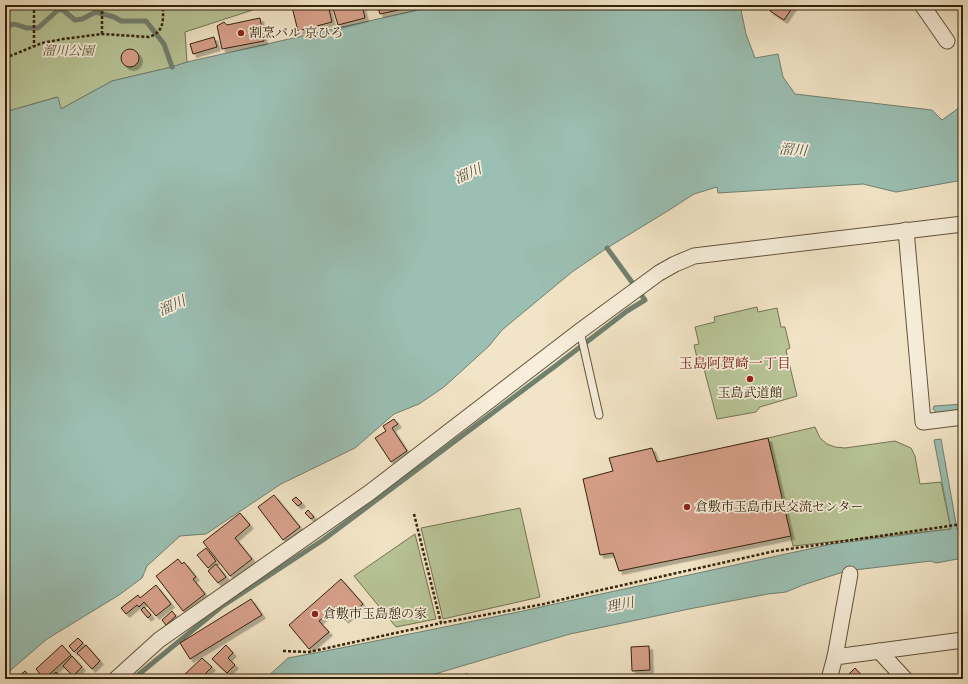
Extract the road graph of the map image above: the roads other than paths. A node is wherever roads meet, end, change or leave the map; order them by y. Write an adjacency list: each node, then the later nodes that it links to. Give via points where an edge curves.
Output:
1 (922, 5): 2 (street)
2 (947, 41)
3 (963, 224): 4 (street)
4 (906, 230): 5 (street, via 694,256 659,273); 7 (street, via 923,422)
5 (580, 331): 6 (lane); 12 (street, via 369,493 159,640)
6 (599, 415)
7 (963, 417)
8 (850, 574): 11 (street)
9 (963, 640): 10 (street)
10 (879, 651): 11 (street); 14 (street)
11 (836, 657): 13 (street)
12 (116, 679)
13 (829, 679)
14 (905, 679)

